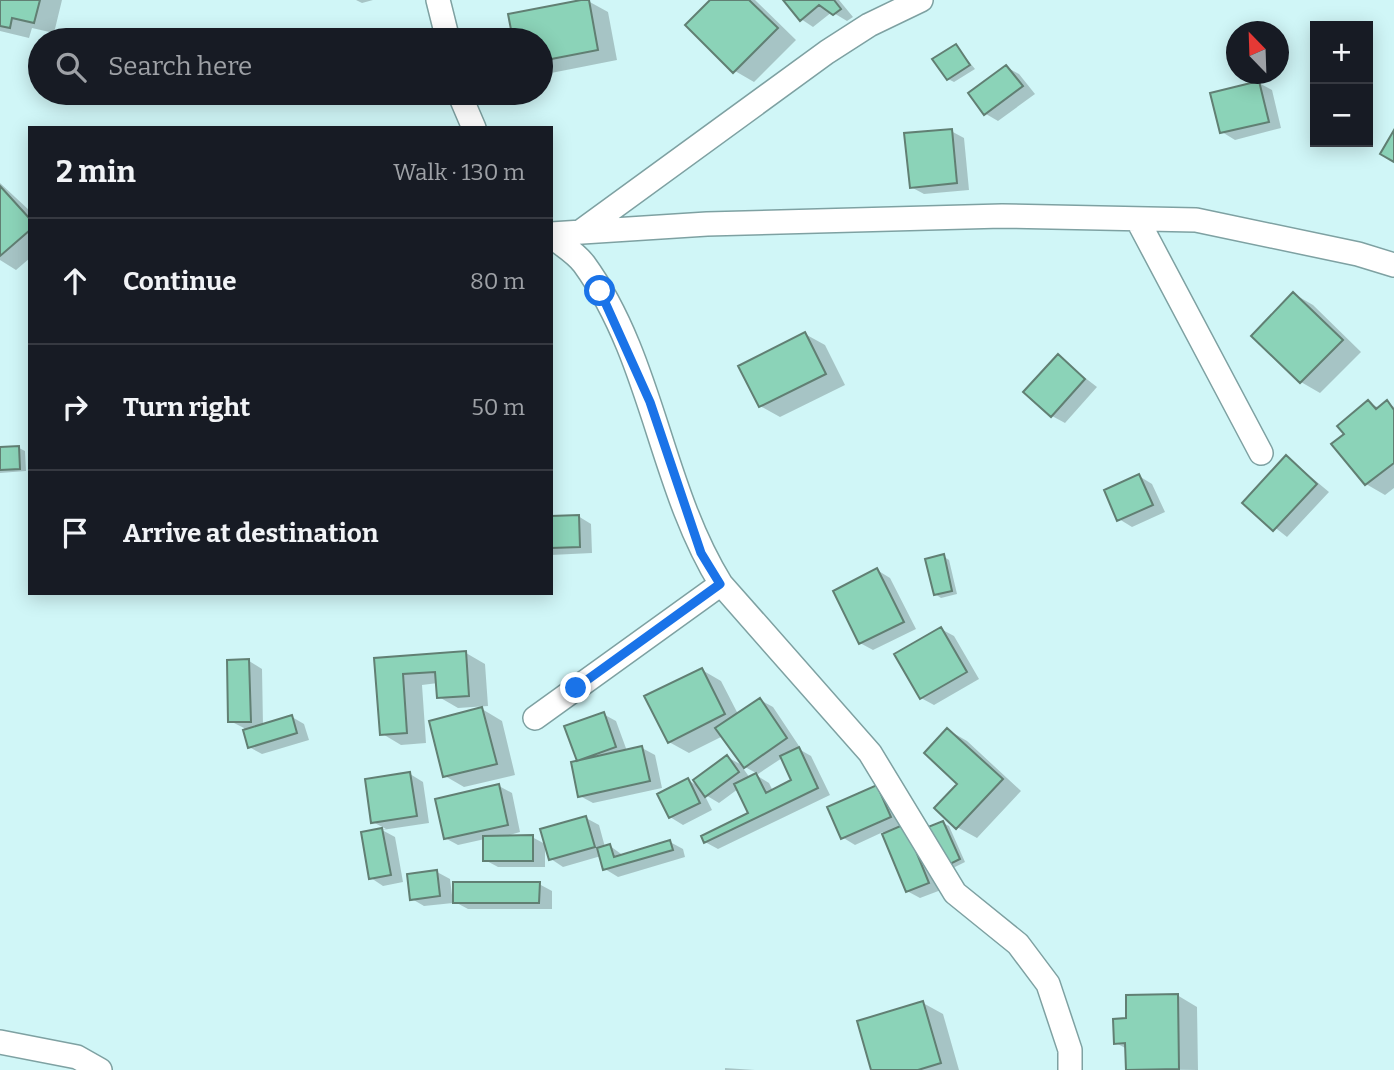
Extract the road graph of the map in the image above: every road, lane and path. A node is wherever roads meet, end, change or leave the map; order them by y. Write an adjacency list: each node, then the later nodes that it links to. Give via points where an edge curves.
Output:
1 (439, 0): 3 (street)
2 (921, 0): 7 (street, via 827,52)
3 (445, 28)
4 (465, 105): 5 (street)
5 (473, 126)
6 (1138, 219): 7 (street, via 1002,216); 10 (street, via 1196,220); 11 (street)
7 (580, 232): 8 (street)
8 (553, 235)
9 (553, 237): 12 (street, via 583,261 611,310 650,402 701,553)
10 (1394, 265)
11 (1261, 453)
12 (720, 584): 13 (street); 16 (street, via 870,753 955,893 1017,944 1048,984 1070,1050)
13 (535, 718)
14 (0, 1042): 15 (street, via 77,1057)
15 (100, 1070)
16 (1070, 1070)

